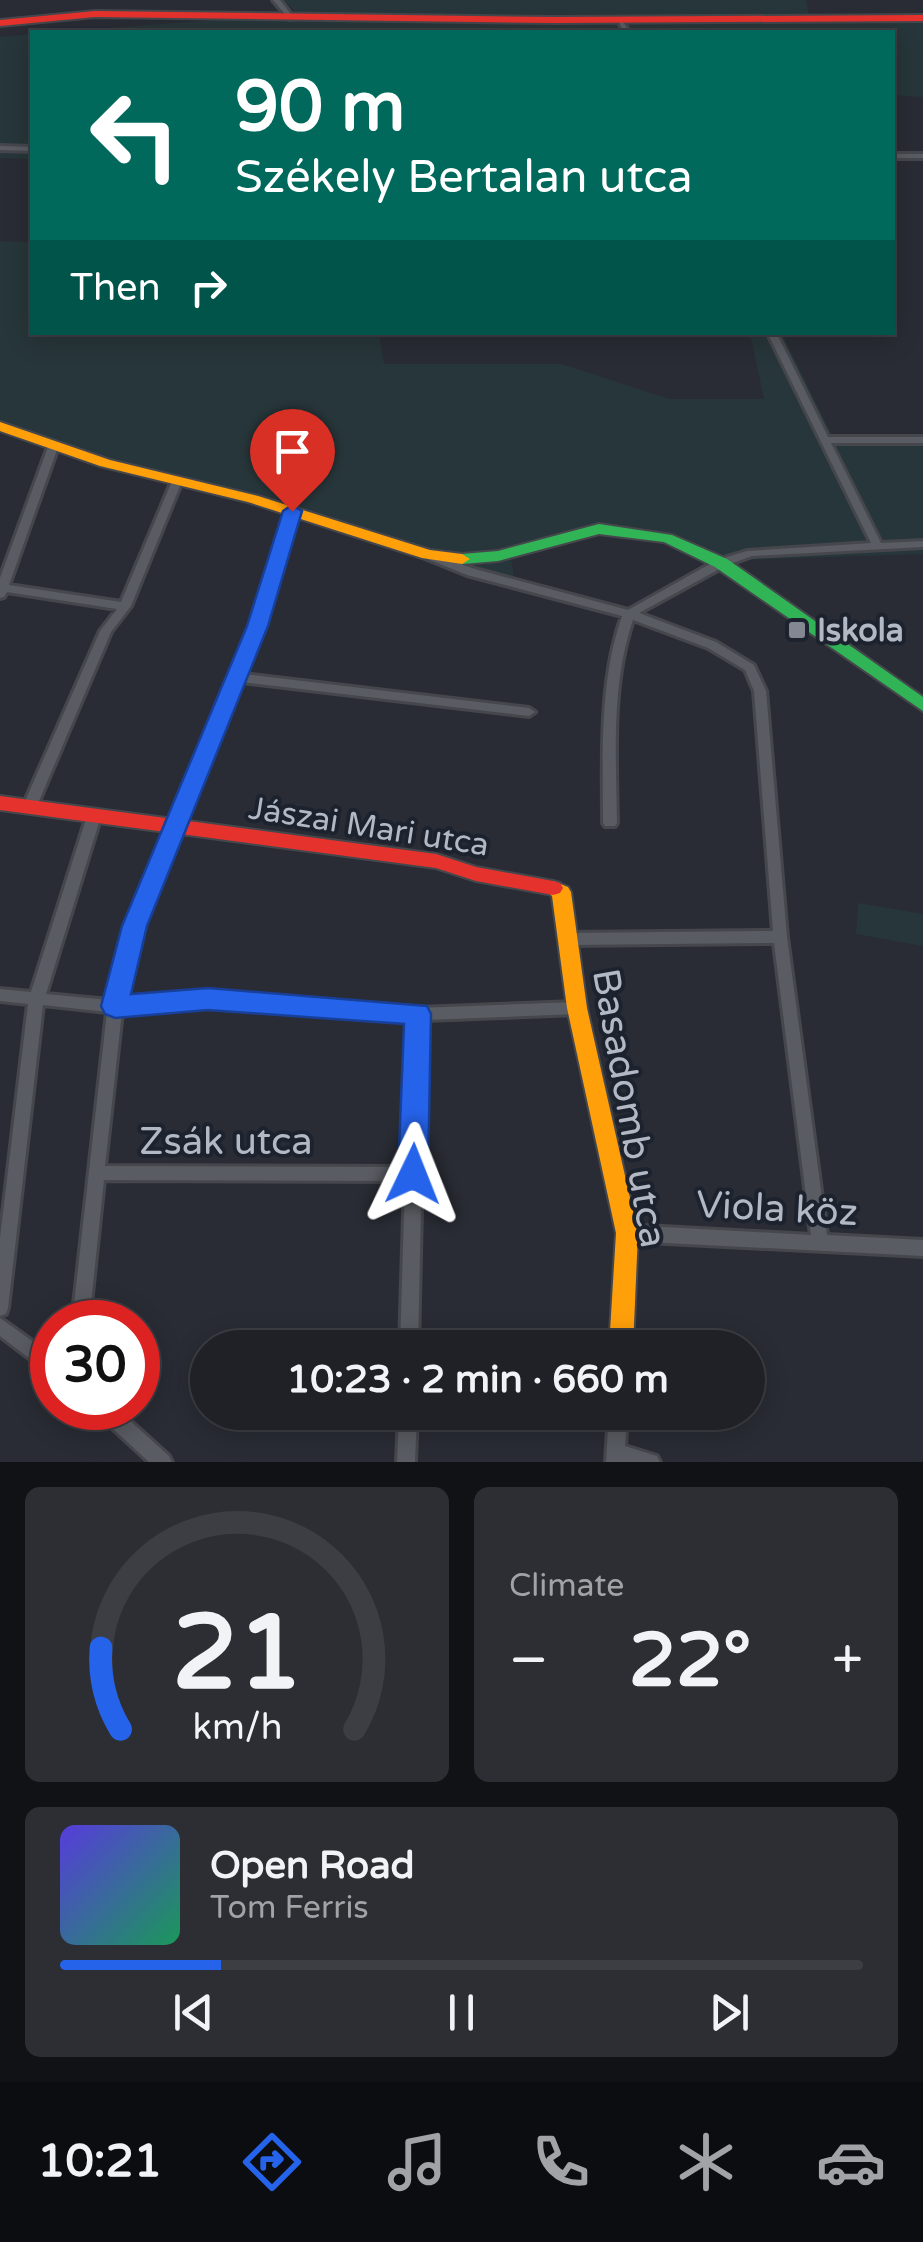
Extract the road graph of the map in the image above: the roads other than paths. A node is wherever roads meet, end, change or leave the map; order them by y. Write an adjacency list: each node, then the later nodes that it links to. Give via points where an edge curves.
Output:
1 (276, 0): 2 (street)
2 (291, 18): 4 (street, via 77,14); 5 (street)
3 (923, 18): 5 (street)
4 (5, 21)
5 (623, 26)
6 (895, 143): 10 (street)
7 (0, 148): 8 (street)
8 (30, 149)
9 (895, 156): 10 (street)
10 (904, 156): 11 (street)
11 (923, 156)
12 (774, 335): 14 (street)
13 (0, 426): 16 (street)
14 (826, 440): 15 (street); 19 (street)
15 (923, 440)
16 (53, 447): 17 (street); 25 (street)
17 (177, 481): 18 (street); 26 (street)
18 (292, 511): 21 (street); 28 (street)
19 (877, 544): 20 (street); 23 (street, via 763,551)
20 (923, 544)
21 (428, 555): 22 (street); 24 (street)
22 (498, 556): 23 (street, via 577,532 626,530 678,542); 24 (street)
23 (721, 563): 27 (street); 29 (street)
24 (504, 578): 27 (street)
25 (1, 590): 26 (street)
26 (124, 606): 32 (street, via 106,631)
27 (629, 614): 34 (street, via 610,727); 36 (street, via 729,653 756,676)
28 (238, 677): 30 (street); 35 (street)
29 (923, 706)
30 (529, 712)
31 (0, 803): 32 (street, Jászai Mari utca)
32 (30, 808): 33 (street, Jászai Mari utca)
33 (94, 816): 35 (street, Jászai Mari utca); 39 (street)
34 (610, 823)
35 (176, 826): 37 (street, Jászai Mari utca, via 436,860 548,886 563,897); 40 (street, via 134,926)
36 (780, 937): 37 (street); 46 (street)
37 (568, 939): 41 (street, Basadomb utca)
38 (0, 995): 39 (street)
39 (36, 1001): 40 (street); 49 (street)
40 (115, 1006): 42 (street, via 208,999); 43 (street)
41 (576, 1008): 42 (street); 45 (street, Basadomb utca)
42 (418, 1014): 44 (street)
43 (98, 1172): 44 (street, Zsák utca); 48 (street)
44 (413, 1174): 51 (street)
45 (627, 1233): 46 (street, Viola köz); 52 (street, Basadomb utca)
46 (820, 1242): 47 (street, Viola köz)
47 (923, 1248)
48 (83, 1300)
49 (0, 1308)
50 (0, 1326): 53 (street)
51 (409, 1330)
52 (623, 1330)
53 (30, 1348)
54 (127, 1430): 58 (street)
55 (407, 1430): 59 (street)
56 (617, 1430): 57 (street)
57 (616, 1458): 60 (street)
58 (163, 1462)
59 (406, 1462)
60 (651, 1462)

